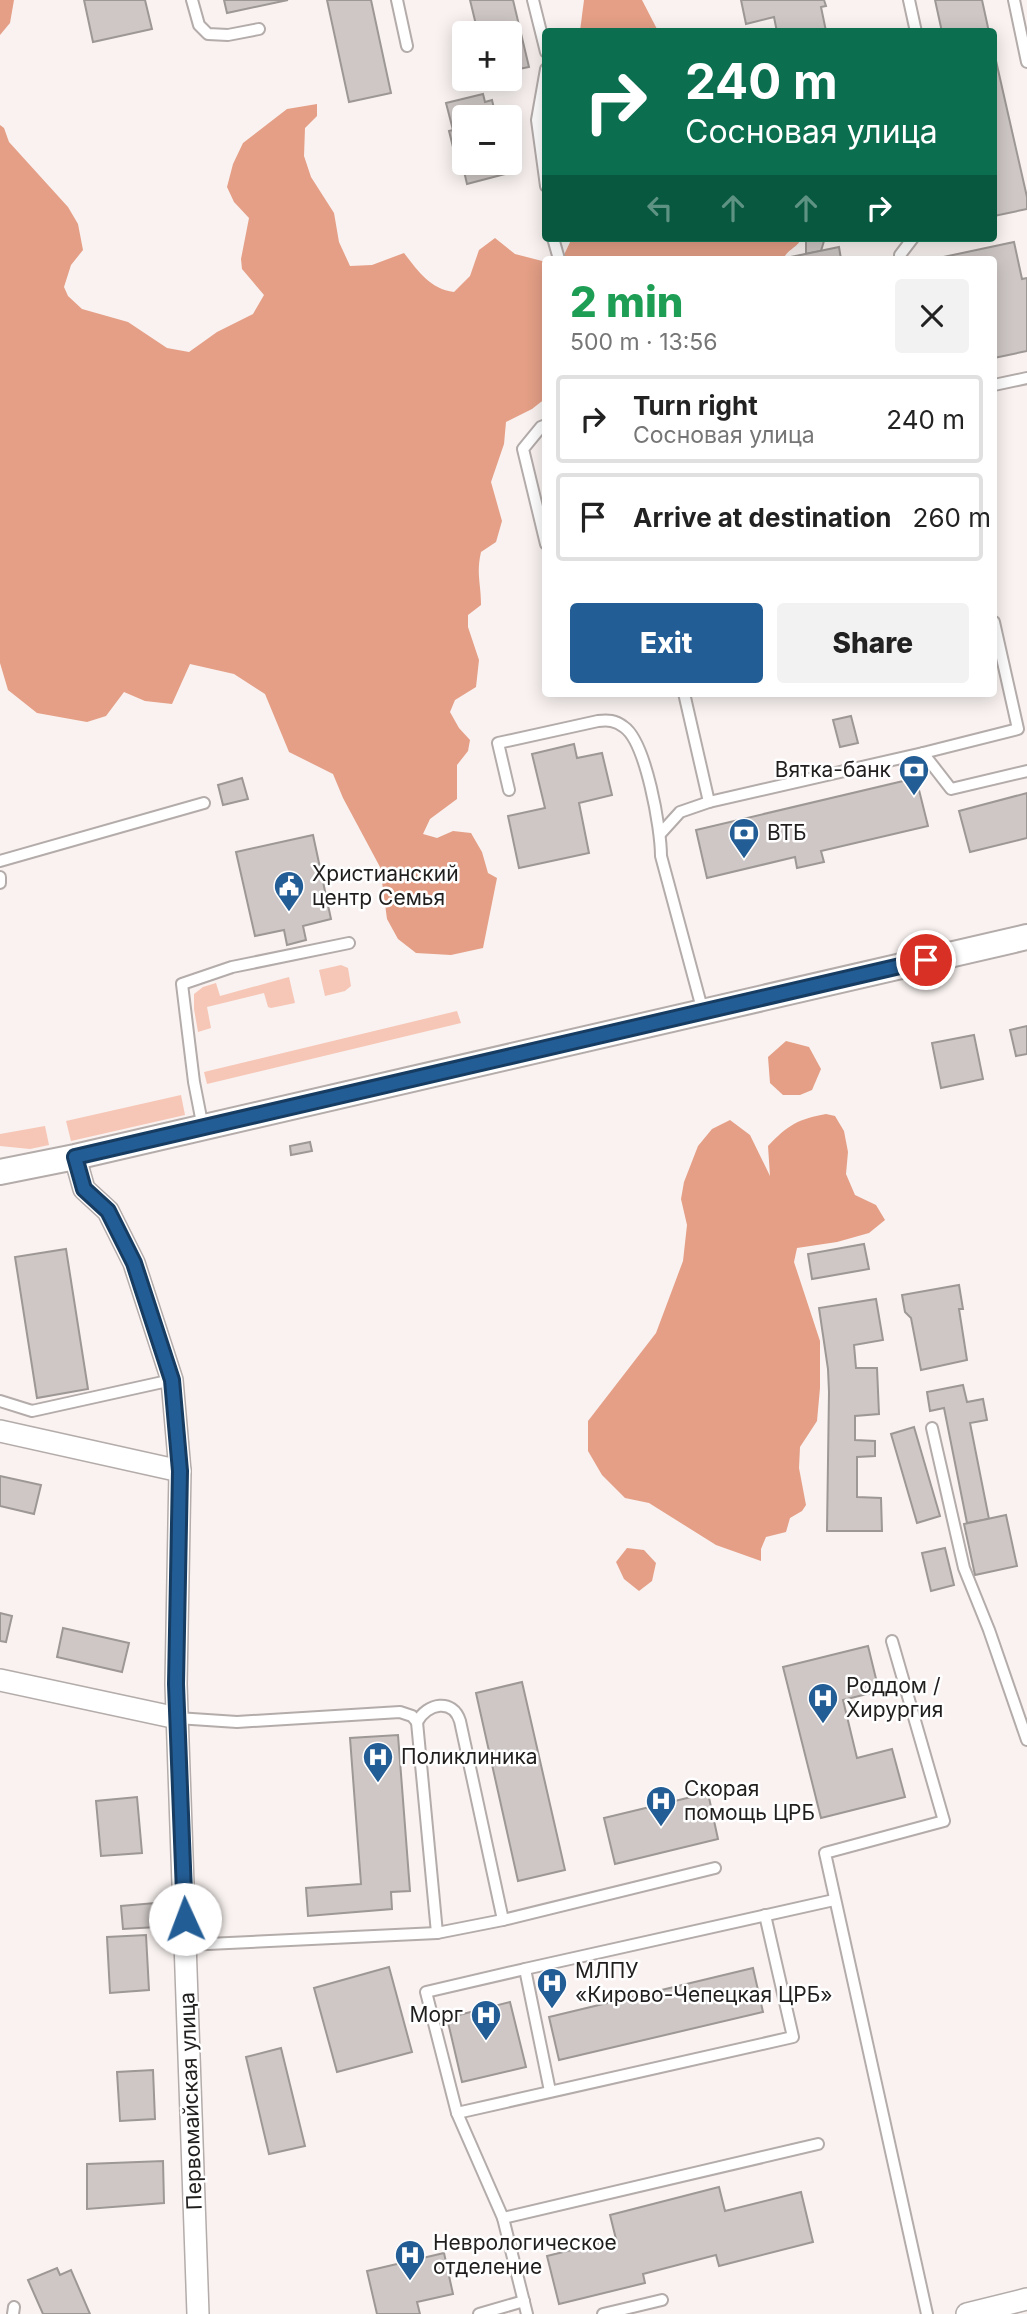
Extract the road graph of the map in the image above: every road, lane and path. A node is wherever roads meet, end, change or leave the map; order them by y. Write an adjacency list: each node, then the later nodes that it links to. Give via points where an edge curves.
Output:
1 (192, 0): 7 (lane, via 199,25 208,34)
2 (397, 0): 9 (lane)
3 (533, 0): 8 (lane)
4 (909, 0): 6 (lane)
5 (1014, 0): 10 (lane)
6 (915, 28)
7 (259, 29)
8 (542, 36)
9 (407, 46)
10 (1027, 62)
11 (542, 92): 12 (lane, via 537,120)
12 (542, 157)
13 (1027, 378): 14 (lane)
14 (997, 384)
15 (542, 427): 16 (lane, via 523,449)
16 (542, 527)
17 (997, 635): 19 (lane, via 1018,729)
18 (685, 697): 22 (lane)
19 (923, 753): 20 (lane, via 951,789); 22 (lane)
20 (1027, 771)
21 (509, 790): 24 (lane, via 498,743 611,720 625,727 636,741)
22 (709, 802): 24 (lane, via 680,812)
23 (204, 803): 25 (lane)
24 (661, 833): 30 (lane, via 662,856)
25 (0, 861)
26 (0, 877): 27 (lane)
27 (0, 883)
28 (1027, 937): 30 (street)
29 (349, 943): 31 (lane, via 232,967 183,984)
30 (703, 1012): 31 (street)
31 (203, 1128): 32 (street)
32 (75, 1157): 33 (street); 34 (street, Первомайская улица, via 84,1189 108,1211 134,1263)
33 (0, 1172)
34 (172, 1380): 35 (lane, via 32,1411); 38 (street, Первомайская улица)
35 (0, 1401)
36 (932, 1428): 43 (lane, via 964,1568)
37 (0, 1431): 38 (street)
38 (180, 1471): 41 (street, Первомайская улица)
39 (892, 1641): 45 (lane, via 944,1821 825,1853)
40 (0, 1680): 41 (street)
41 (177, 1718): 42 (lane, via 237,1722 400,1712); 49 (street, Первомайская улица)
42 (417, 1722): 47 (lane, via 437,1706 452,1707 458,1715); 48 (lane)
43 (1027, 1740)
44 (715, 1868): 47 (lane)
45 (834, 1900): 46 (lane); 62 (lane)
46 (765, 1915): 50 (lane); 51 (lane, via 793,2037)
47 (503, 1920): 48 (lane)
48 (437, 1933): 49 (lane)
49 (186, 1945): 58 (street, Первомайская улица)
50 (525, 1969): 51 (lane); 52 (lane, via 426,1992)
51 (550, 2091): 52 (lane)
52 (457, 2113): 54 (lane)
53 (818, 2144): 54 (lane)
54 (503, 2218): 57 (lane)
55 (1027, 2299): 63 (street)
56 (662, 2300): 61 (lane)
57 (524, 2301): 59 (lane); 60 (lane)
58 (198, 2314)
59 (479, 2314)
60 (527, 2314)
61 (603, 2314)
62 (927, 2314)
63 (967, 2314)

